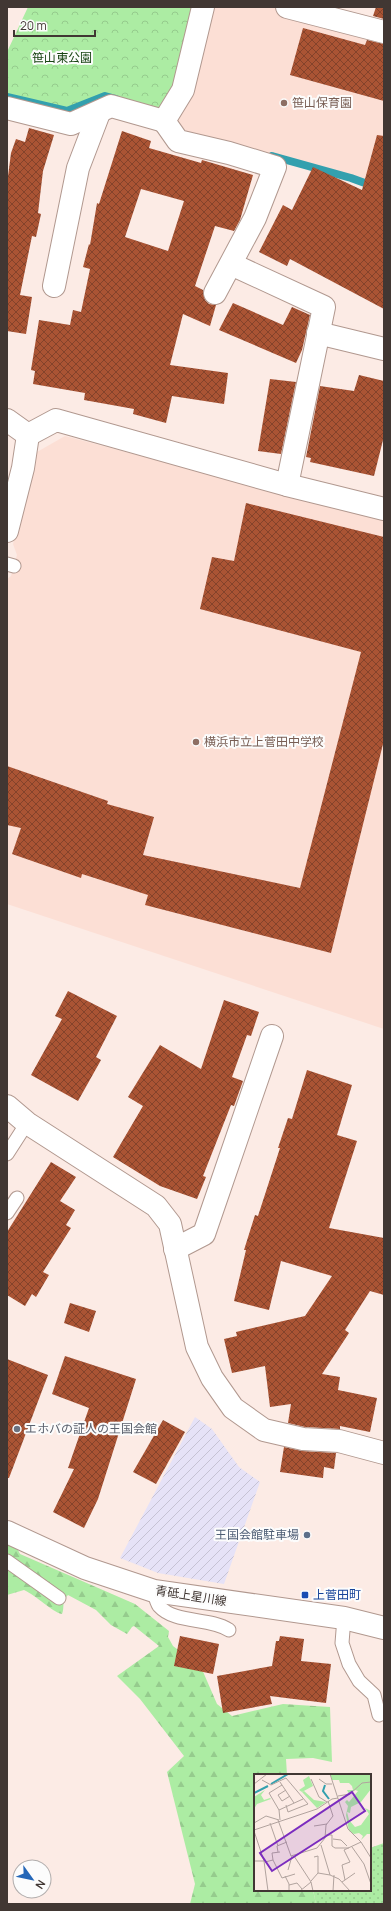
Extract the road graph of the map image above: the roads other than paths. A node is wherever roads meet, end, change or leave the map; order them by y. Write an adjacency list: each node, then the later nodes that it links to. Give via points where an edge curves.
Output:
1 (203, 7): 6 (street, via 183,90)
2 (287, 7): 3 (street)
3 (384, 32)
4 (7, 108): 5 (street, via 71,124)
5 (98, 112): 6 (street, via 111,106); 8 (street, via 78,168)
6 (164, 120): 7 (street, via 178,141 275,167 255,218)
7 (231, 264): 9 (street); 10 (street, via 324,307)
8 (54, 286)
9 (215, 293)
10 (318, 333): 11 (street); 15 (street)
11 (384, 349)
12 (7, 420): 13 (street)
13 (28, 435): 14 (street); 15 (street, via 56,420)
14 (15, 468): 17 (street)
15 (287, 485): 16 (street)
16 (384, 509)
17 (7, 531)
18 (272, 1036): 24 (street, via 204,1234)
19 (7, 1106): 20 (street)
20 (27, 1124): 21 (lane); 24 (street, via 156,1206 170,1224)
21 (7, 1154)
22 (17, 1198): 23 (lane)
23 (7, 1213)
24 (175, 1249): 25 (street, via 197,1347 212,1378 233,1408 264,1430 303,1439 339,1441)
25 (384, 1453)
26 (7, 1532): 28 (street, 青砥上星川線, via 85,1568)
27 (7, 1562): 29 (lane)
28 (154, 1591): 30 (street, 青砥上星川線); 32 (lane, via 158,1605 169,1615 221,1625)
29 (59, 1598)
30 (344, 1618): 31 (street, 青砥上星川線); 33 (lane, via 342,1643 349,1664 359,1681 374,1695)
31 (384, 1628)
32 (229, 1630)
33 (379, 1716)

